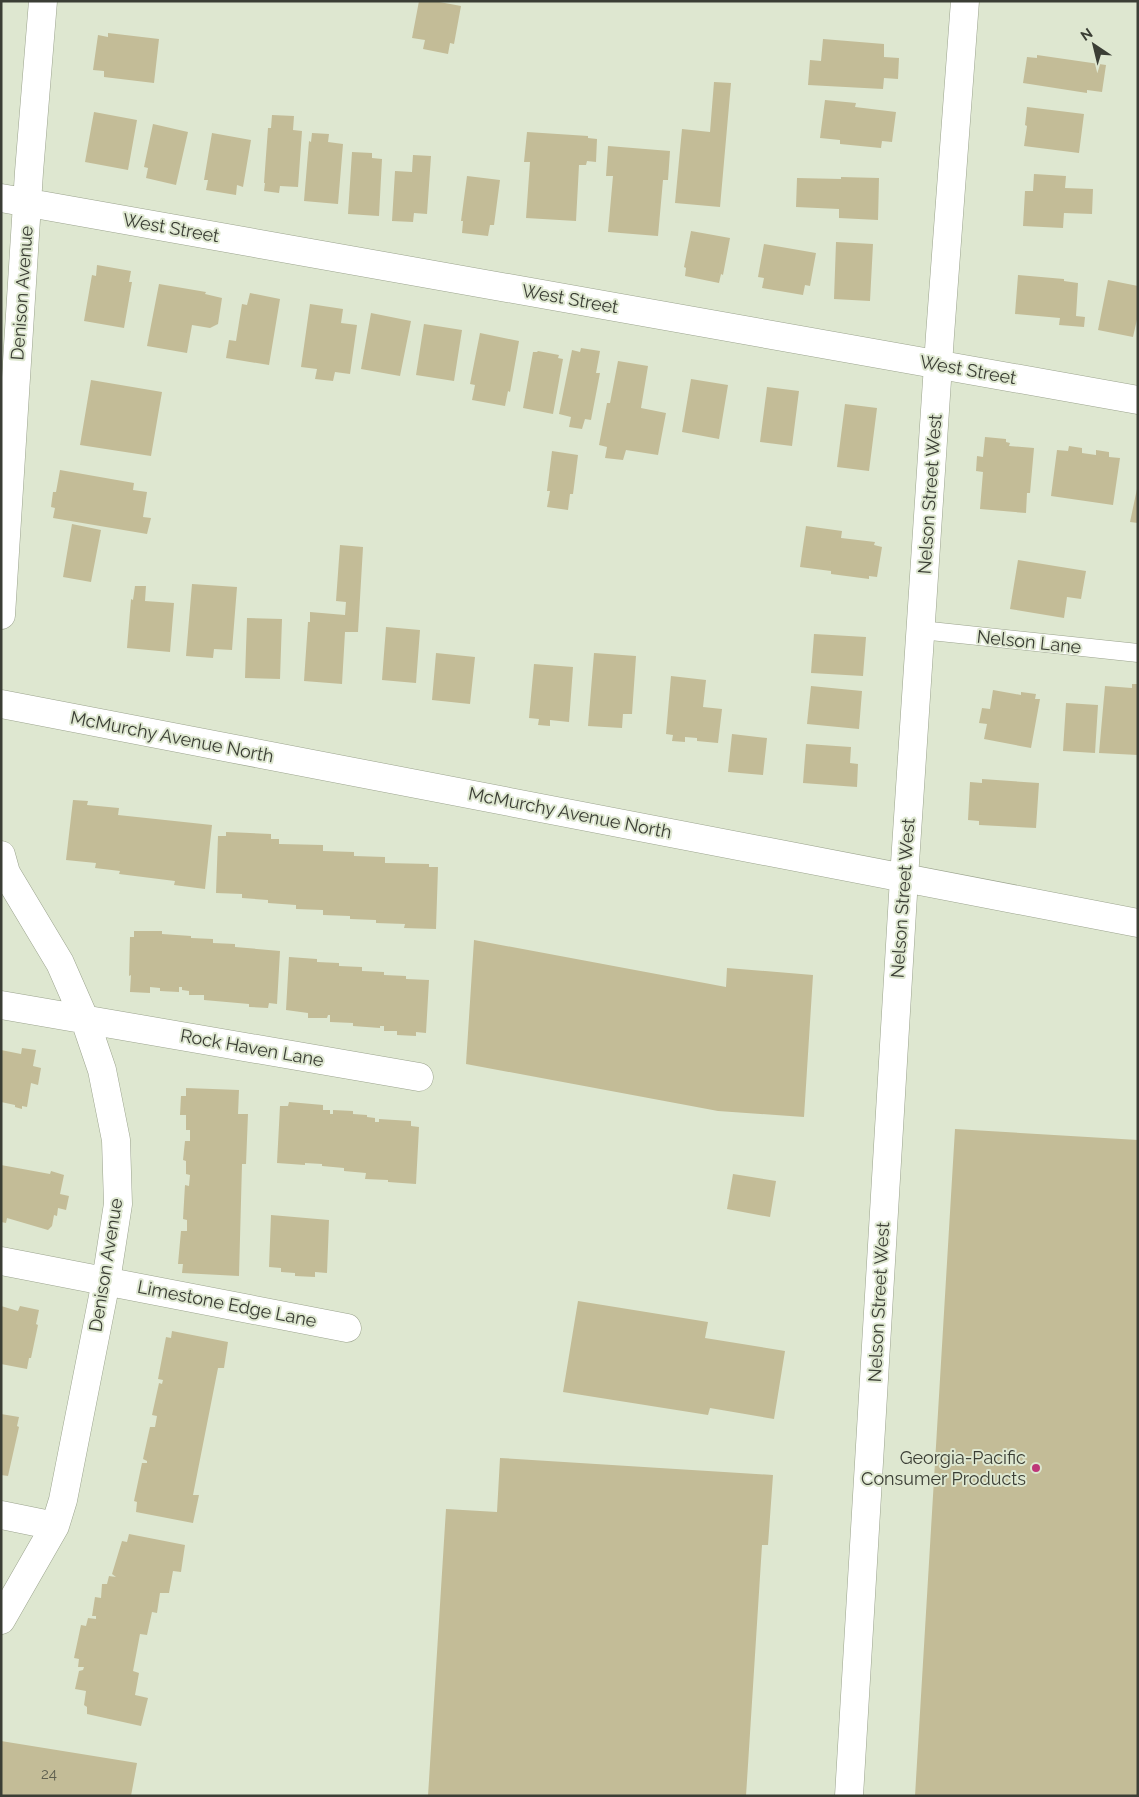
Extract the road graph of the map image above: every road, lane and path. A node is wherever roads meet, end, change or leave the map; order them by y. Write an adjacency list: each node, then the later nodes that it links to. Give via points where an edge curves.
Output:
1 (43, 1): 3 (street, Denison Avenue)
2 (965, 1): 4 (street, Nelson Street West)
3 (14, 200): 4 (street, West Street); 6 (street, Denison Avenue)
4 (938, 364): 5 (street, West Street); 7 (street, Nelson Street West)
5 (1138, 400)
6 (1, 615)
7 (921, 630): 8 (lane, Nelson Lane); 11 (street, Nelson Street West)
8 (1138, 653)
9 (1, 704): 11 (street, McMurchy Avenue North)
10 (1, 855): 14 (street, Denison Avenue, via 6,873 60,963)
11 (904, 878): 12 (street, McMurchy Avenue North); 22 (street, Nelson Street West)
12 (1138, 923)
13 (1, 1005): 14 (street, Rock Haven Lane)
14 (85, 1020): 15 (street, Rock Haven Lane); 17 (street, Denison Avenue, via 102,1070 116,1140 118,1204)
15 (419, 1077)
16 (1, 1261): 17 (street, Limestone Edge Lane)
17 (106, 1281): 18 (street, Limestone Edge Lane); 20 (street, Denison Avenue, via 64,1500)
18 (348, 1328)
19 (1, 1515): 20 (street)
20 (55, 1526): 21 (street, Denison Avenue)
21 (1, 1620)
22 (849, 1796)

